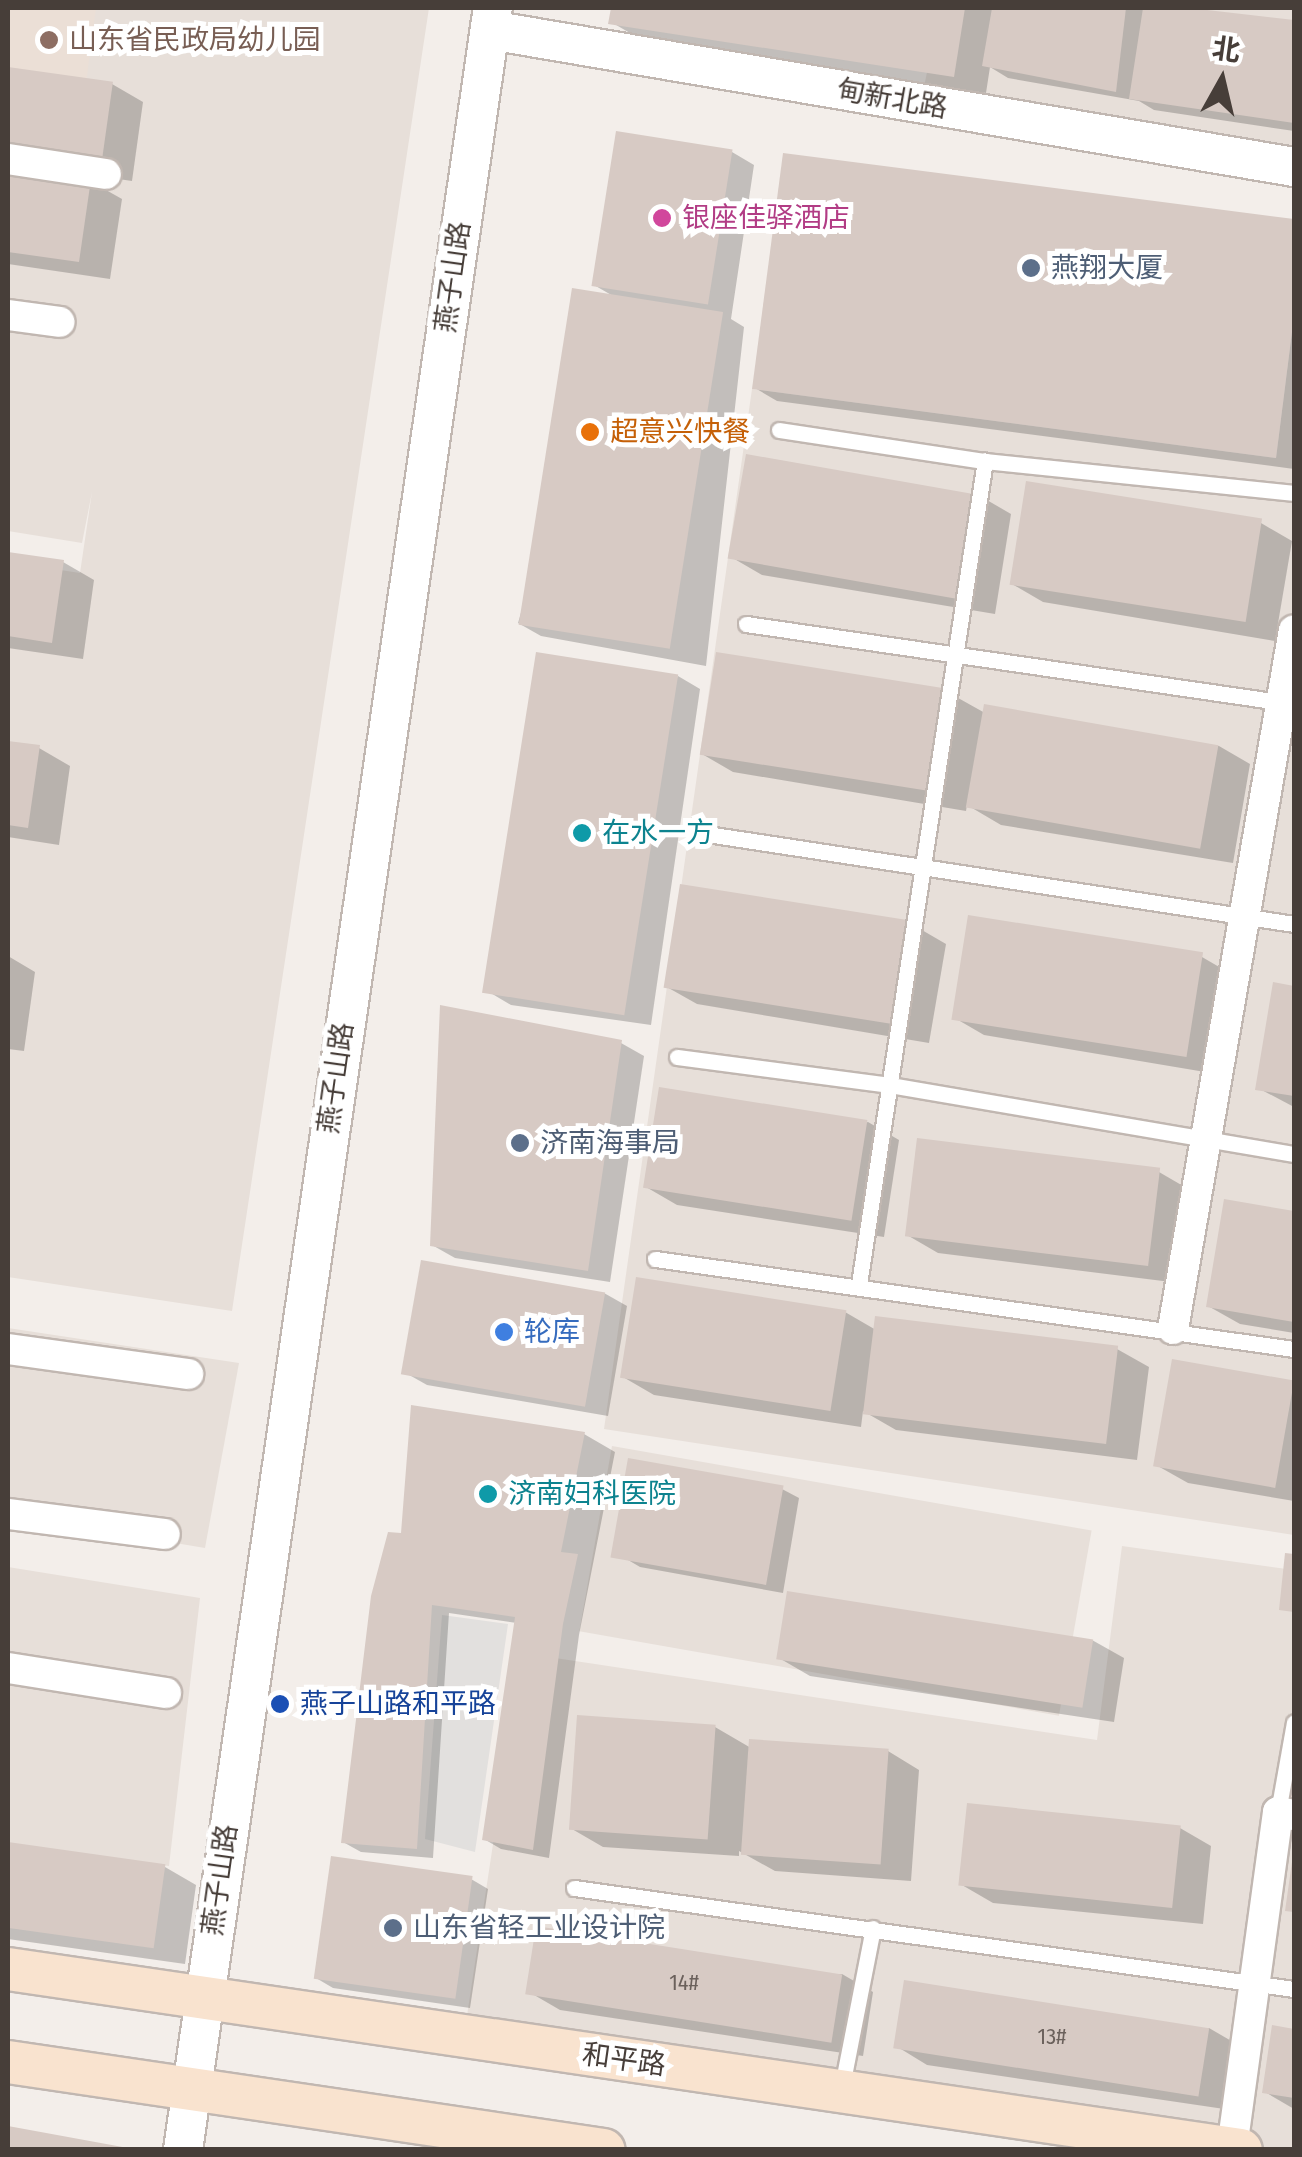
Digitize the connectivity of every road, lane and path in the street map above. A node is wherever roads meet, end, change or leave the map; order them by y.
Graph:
1 (499, 22) edge
2 (1294, 157) edge
3 (8, 159) edge
4 (1294, 167) edge
5 (106, 174) dead end
6 (8, 314) edge
7 (60, 322) dead end
8 (778, 430) dead end
9 (986, 461) junction
10 (1294, 493) edge
11 (746, 624) dead end
12 (1294, 630) edge
13 (956, 654) junction
14 (1288, 703) edge
15 (707, 834) dead end
16 (924, 866) junction
17 (1245, 917) junction
18 (1294, 924) edge
19 (677, 1056) dead end
20 (890, 1085) junction
21 (1207, 1140) junction
22 (1294, 1154) edge
23 (656, 1260) dead end
24 (859, 1284) junction
25 (1172, 1329) junction
26 (1294, 1348) edge
27 (8, 1349) edge
28 (188, 1374) dead end
29 (8, 1514) edge
30 (166, 1534) dead end
31 (8, 1668) edge
32 (166, 1693) dead end
33 (1294, 1722) edge
34 (1286, 1814) edge
35 (574, 1888) dead end
36 (873, 1928) junction
37 (8, 1969) edge
38 (1252, 1982) junction
39 (1294, 1988) edge
40 (211, 1998) junction
41 (8, 2062) edge
42 (205, 2091) junction
43 (840, 2092) junction
44 (1236, 2149) edge
45 (183, 2150) edge
46 (208, 2150) edge
47 (604, 2150) edge

1 - 2 street, 甸新北路
1 - 4 street, 甸新北路
1 - 40 street, 燕子山路
3 - 5 street
6 - 7 street
8 - 9 lane
9 - 10 lane
9 - 13 lane
11 - 13 lane
12 - 14 street
13 - 14 lane
13 - 16 lane
14 - 17 street
15 - 16 lane
16 - 17 lane
16 - 20 lane
17 - 18 lane
17 - 21 street
19 - 20 lane
20 - 21 lane
20 - 24 lane
21 - 22 lane
21 - 25 street
23 - 24 lane
24 - 25 lane
25 - 26 lane
27 - 28 street
29 - 30 street
31 - 32 street
33 - 34 lane
34 - 38 street
35 - 36 lane
36 - 38 lane
36 - 43 lane
37 - 40 main road, 和平路
38 - 39 lane
38 - 44 street
40 - 42 street, 燕子山路
40 - 43 main road, 和平路
41 - 42 main road
42 - 45 street, 燕子山路
42 - 46 street, 燕子山路
42 - 47 main road
43 - 44 main road, 和平路

